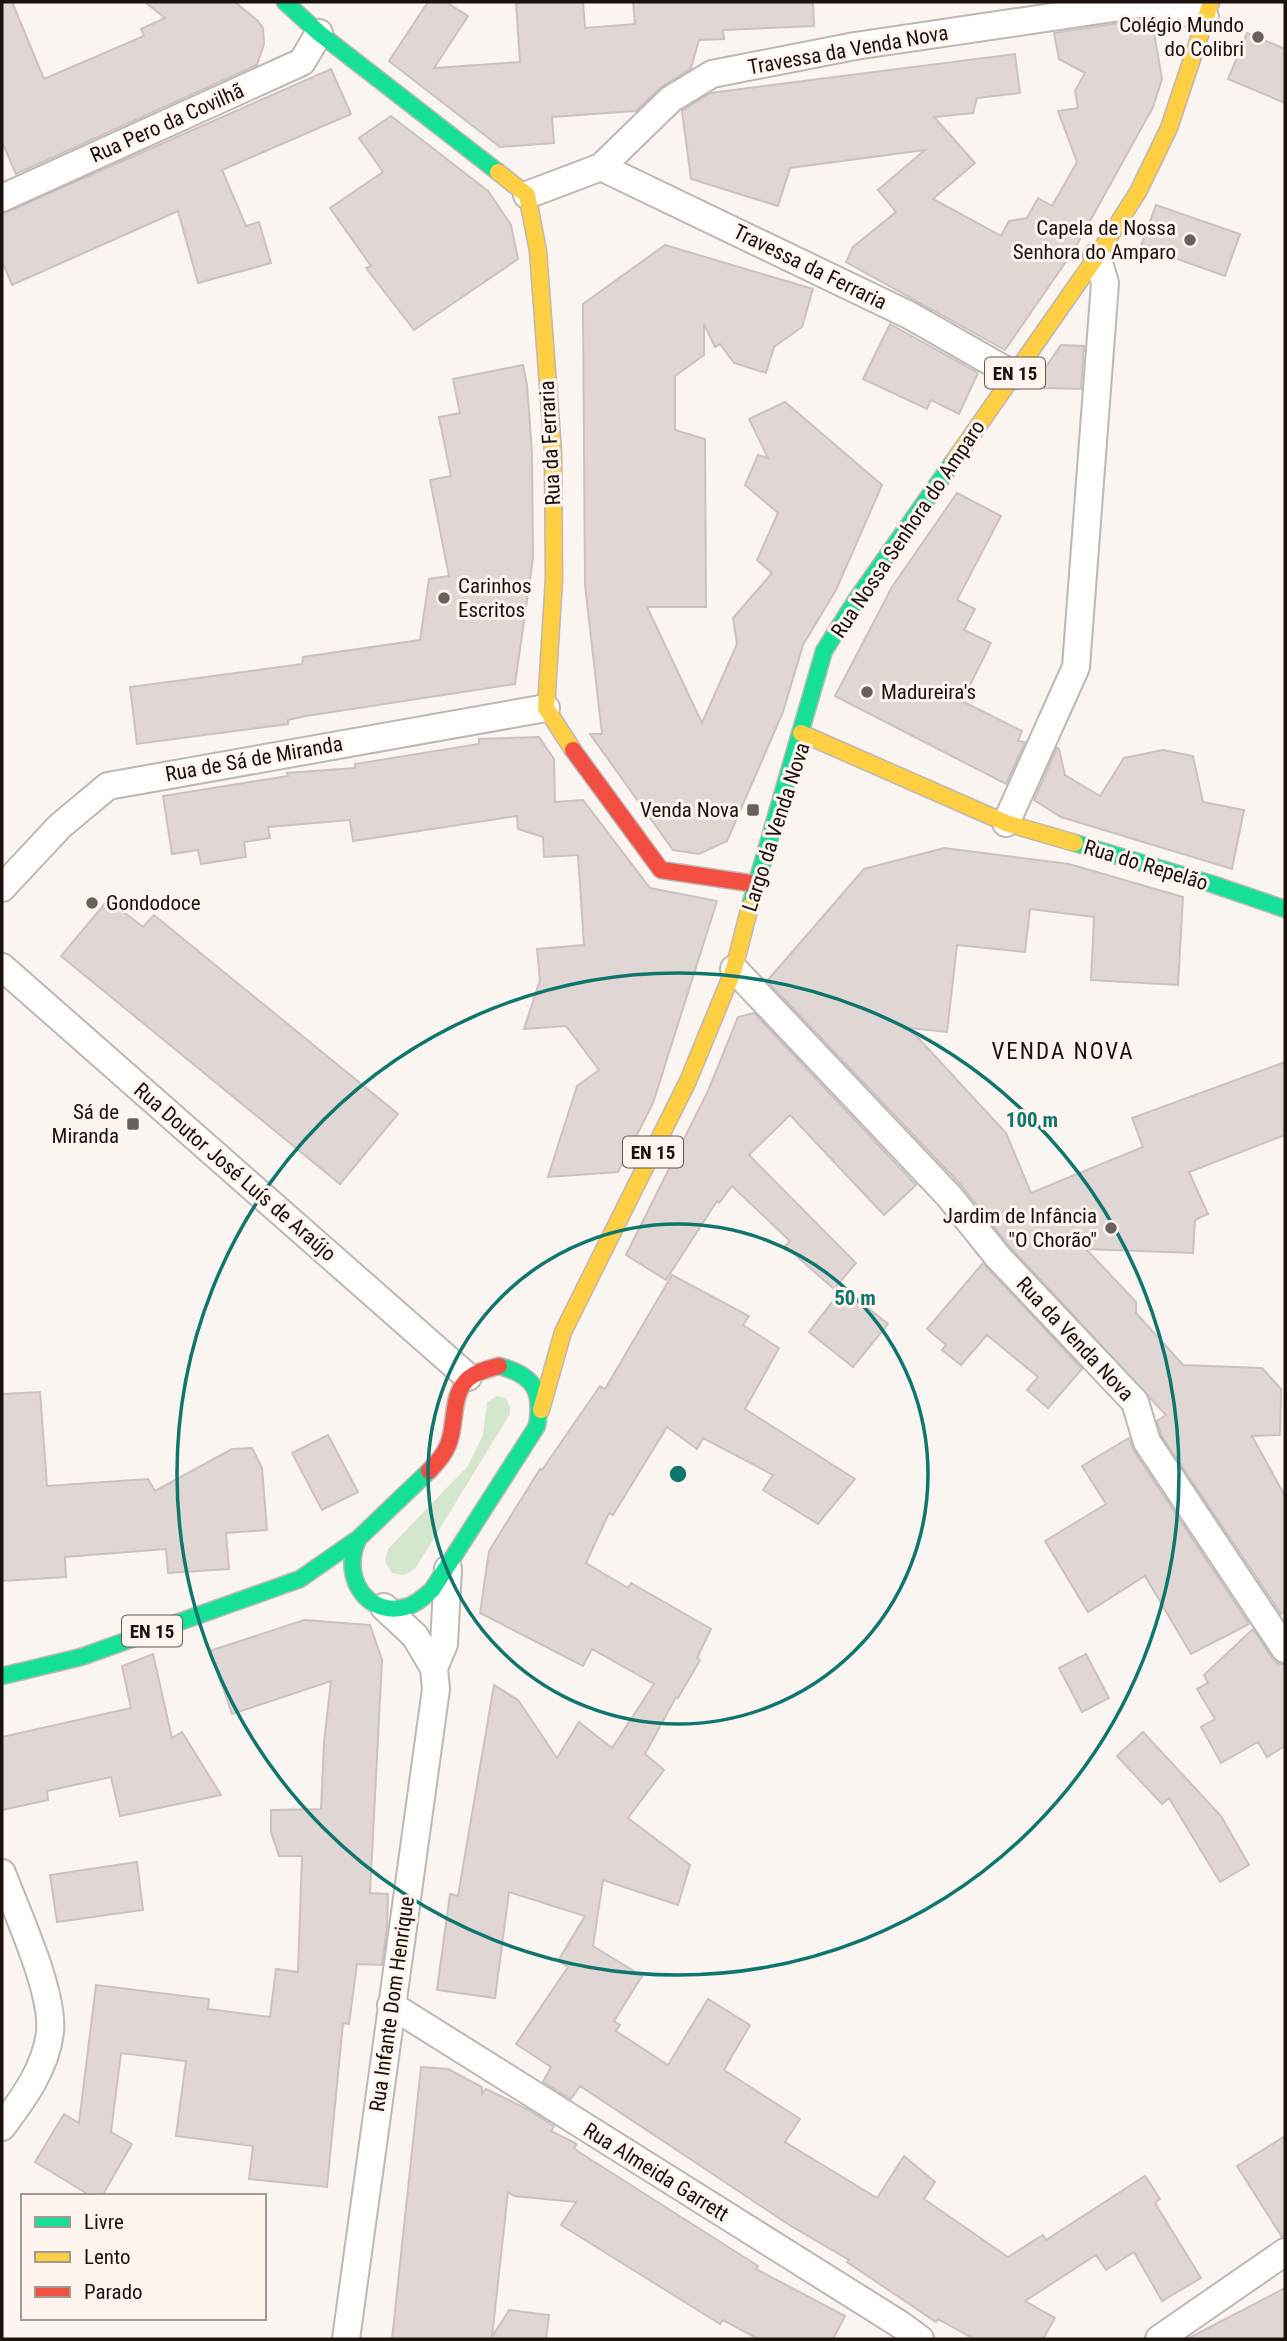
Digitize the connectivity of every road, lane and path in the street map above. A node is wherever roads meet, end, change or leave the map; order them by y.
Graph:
1 (285, 2) edge
2 (1208, 9) edge
3 (318, 33) junction
4 (601, 167) junction
5 (527, 195) junction
6 (2, 198) edge
7 (1097, 256) junction
8 (1014, 375) junction
9 (546, 708) junction
10 (801, 733) junction
11 (1006, 823) junction
12 (756, 884) junction
13 (2, 888) edge
14 (1285, 909) edge
15 (2, 967) edge
16 (734, 969) junction
17 (563, 1332) junction
18 (541, 1343) dead end
19 (520, 1355) dead end
20 (499, 1366) junction
21 (468, 1377) junction
22 (541, 1410) junction
23 (359, 1538) junction
24 (448, 1564) junction
25 (300, 1579) junction
26 (358, 1588) junction
27 (384, 1607) junction
28 (1285, 1649) edge
29 (435, 1668) junction
30 (2, 1676) edge
31 (2, 1873) edge
32 (391, 2005) junction
33 (2, 2127) edge
34 (1285, 2252) edge
35 (346, 2339) edge
36 (920, 2339) edge
37 (1159, 2339) edge

1 - 3 main road
2 - 4 street, Travessa da Venda Nova
2 - 7 main road, Rua Nossa Senhora do Amparo / EN 15
3 - 5 main road
3 - 6 street, Rua Pero da Covilhã
4 - 5 street, Travessa da Venda Nova
4 - 8 street, Travessa da Ferraria
5 - 9 main road, Rua da Ferraria
7 - 8 main road, Rua Nossa Senhora do Amparo / EN 15
7 - 11 street
8 - 10 main road, Rua Nossa Senhora do Amparo / EN 15
9 - 12 main road
9 - 13 street, Rua de Sá de Miranda
10 - 11 main road, Largo da Venda Nova
10 - 12 main road, Largo da Venda Nova / EN 15
11 - 14 main road, Rua do Repelão
12 - 16 main road, Largo da Venda Nova / EN 15
15 - 21 street, Rua Doutor José Luís de Araújo
16 - 17 main road, EN 15
16 - 28 street, Rua da Venda Nova
17 - 18 main road
17 - 22 main road
19 - 20 main road
20 - 21 main road
20 - 22 main road
21 - 23 main road
22 - 24 main road
23 - 25 main road
23 - 26 main road
24 - 27 main road
24 - 29 street, Rua Infante Dom Henrique
25 - 26 main road
25 - 30 main road, EN 15
26 - 27 main road
27 - 29 street
29 - 32 street, Rua Infante Dom Henrique
31 - 33 street
32 - 35 street, Rua Infante Dom Henrique
32 - 36 street, Rua Almeida Garrett
34 - 37 street

